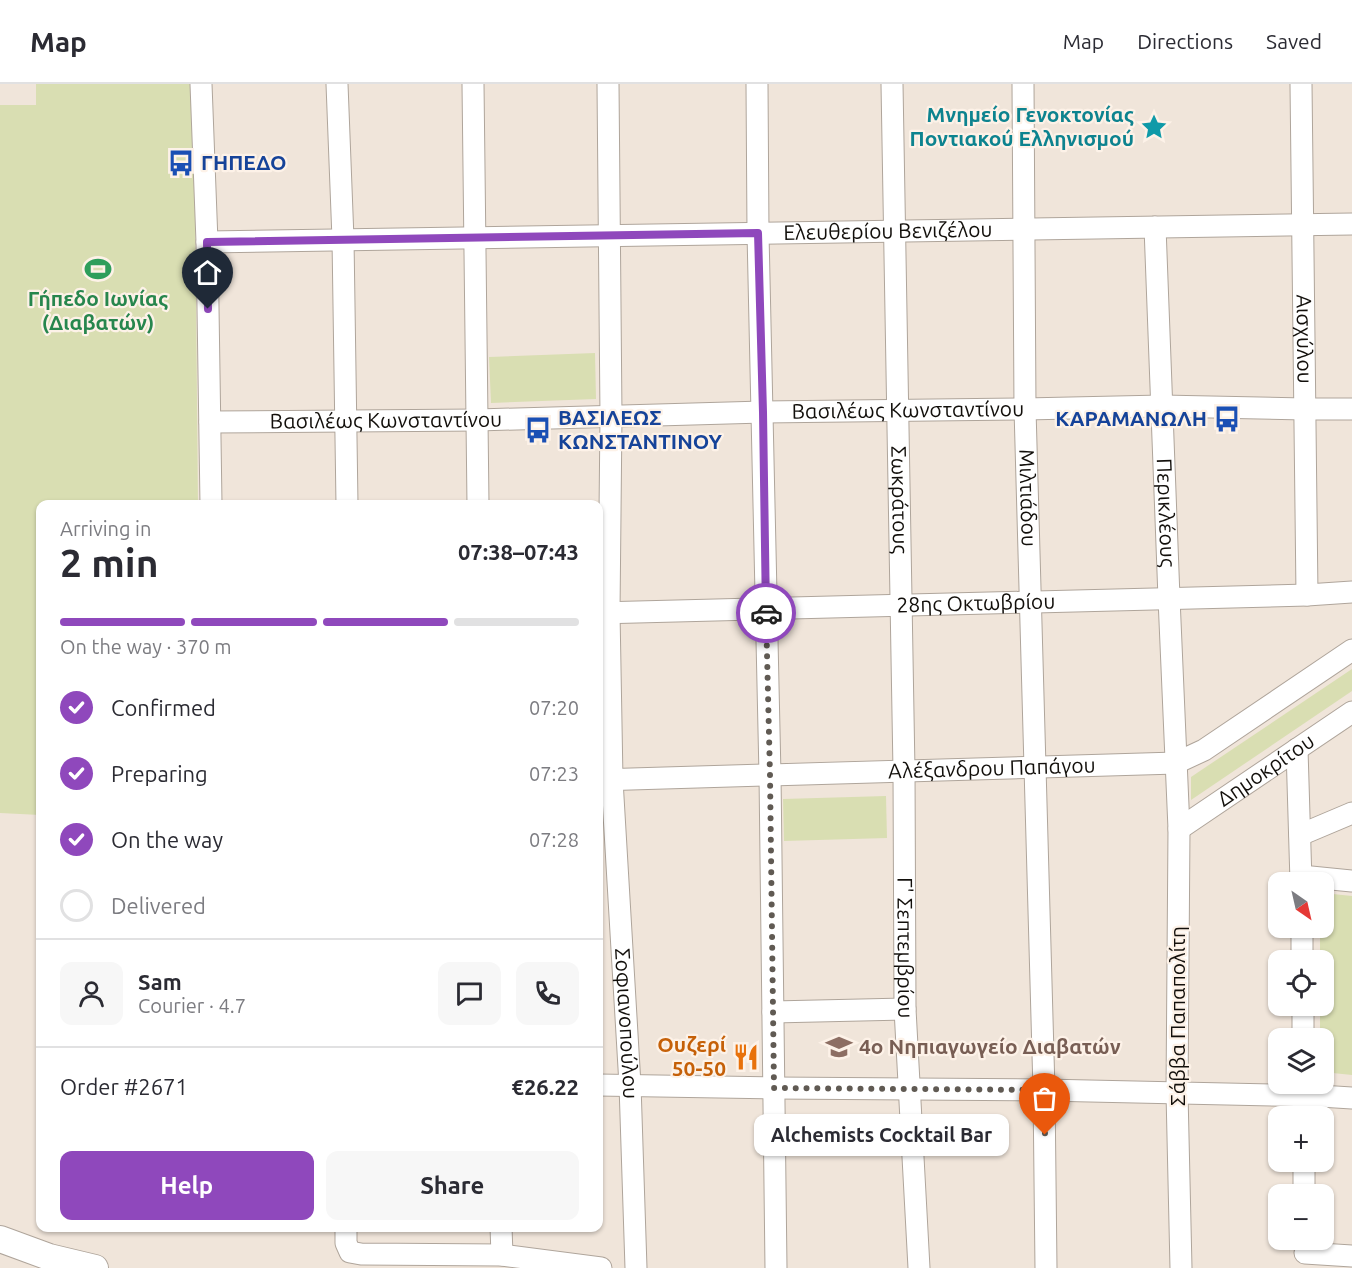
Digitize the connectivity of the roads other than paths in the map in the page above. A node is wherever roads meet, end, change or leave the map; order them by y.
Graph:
1 (201, 84) edge
2 (337, 84) edge
3 (473, 84) edge
4 (608, 84) edge
5 (757, 84) edge
6 (892, 84) edge
7 (1023, 84) edge
8 (1301, 84) edge
9 (1352, 224) edge
10 (1303, 225) junction
11 (1155, 227) junction
12 (1023, 229) junction
13 (894, 231) junction
14 (758, 233) junction
15 (609, 235) junction
16 (476, 237) junction
17 (343, 239) junction
18 (207, 242) junction
19 (1162, 406) junction
20 (1025, 409) junction
21 (1305, 409) junction
22 (1352, 409) edge
23 (897, 411) junction
24 (763, 412) junction
25 (611, 416) junction
26 (345, 420) junction
27 (478, 420) junction
28 (210, 422) junction
29 (211, 500) edge
30 (347, 500) edge
31 (478, 500) edge
32 (1352, 592) edge
33 (1307, 595) junction
34 (1169, 598) junction
35 (1031, 602) junction
36 (900, 605) junction
37 (766, 609) junction
38 (604, 613) edge
39 (1352, 651) edge
40 (1352, 712) edge
41 (1297, 749) junction
42 (1176, 763) junction
43 (1035, 767) junction
44 (904, 771) junction
45 (770, 775) junction
46 (605, 780) edge
47 (1352, 813) edge
48 (1179, 829) junction
49 (1300, 835) junction
50 (1301, 872) edge
51 (1334, 880) edge
52 (1352, 881) edge
53 (905, 1008) junction
54 (773, 1012) junction
55 (603, 1085) edge
56 (630, 1085) junction
57 (774, 1088) junction
58 (910, 1089) junction
59 (1044, 1090) junction
60 (1177, 1093) junction
61 (1304, 1098) edge
62 (1352, 1098) edge
63 (346, 1232) edge
64 (501, 1232) edge
65 (0, 1239) edge
66 (1305, 1253) edge
67 (502, 1255) junction
68 (1352, 1256) edge
69 (95, 1268) edge
70 (601, 1268) edge
71 (636, 1268) edge
72 (776, 1268) edge
73 (919, 1268) edge
74 (1046, 1268) edge
75 (1181, 1268) edge

1 - 18 street
2 - 17 street
3 - 16 street
4 - 15 street, Σοφιανοπούλου
5 - 14 street
6 - 13 street, Σωκράτους
7 - 12 street, Μιλτιάδου
8 - 10 street, Αισχύλου
9 - 10 street, Ελευθερίου Βενιζέλου
10 - 11 street, Ελευθερίου Βενιζέλου
10 - 21 street, Αισχύλου
11 - 12 street, Ελευθερίου Βενιζέλου
11 - 19 street, Περικλέους
12 - 13 street, Ελευθερίου Βενιζέλου
12 - 20 street, Μιλτιάδου
13 - 14 street, Ελευθερίου Βενιζέλου
13 - 23 street, Σωκράτους
14 - 15 street, Ελευθερίου Βενιζέλου
14 - 24 street
15 - 16 street, Ελευθερίου Βενιζέλου
15 - 25 street, Σοφιανοπούλου
16 - 17 street, Ελευθερίου Βενιζέλου
16 - 27 street
17 - 18 street, Ελευθερίου Βενιζέλου
17 - 26 street
18 - 28 street
19 - 20 street, Βασιλέως Κωνσταντίνου
19 - 21 street, Βασιλέως Κωνσταντίνου
19 - 34 street, Περικλέους
20 - 23 street, Βασιλέως Κωνσταντίνου
20 - 35 street, Μιλτιάδου
21 - 22 street, Βασιλέως Κωνσταντίνου
21 - 33 street, Αισχύλου
23 - 24 street, Βασιλέως Κωνσταντίνου
23 - 36 street, Σωκράτους
24 - 25 street, Βασιλέως Κωνσταντίνου
24 - 37 street
25 - 27 street, Βασιλέως Κωνσταντίνου
25 - 38 street, Σοφιανοπούλου
26 - 27 street, Βασιλέως Κωνσταντίνου
26 - 28 street, Βασιλέως Κωνσταντίνου
26 - 30 street
27 - 31 street
28 - 29 street
32 - 33 street, 28ης Οκτωβρίου
33 - 34 street, 28ης Οκτωβρίου
34 - 35 street, 28ης Οκτωβρίου
34 - 42 street, Περικλέους
35 - 36 street, 28ης Οκτωβρίου
35 - 43 street, Μιλτιάδου
36 - 37 street, 28ης Οκτωβρίου
36 - 44 street, Σωκράτους
37 - 38 street, 28ης Οκτωβρίου
37 - 45 street
38 - 46 street, Σοφιανοπούλου
39 - 42 street, Αλέξανδρου Παπάγου
40 - 41 street, Δημοκρίτου
41 - 48 street, Δημοκρίτου
41 - 49 street
42 - 43 street, Αλέξανδρου Παπάγου
42 - 48 street, Σάββα Παπαπολίτη
43 - 44 street, Αλέξανδρου Παπάγου
43 - 59 street, Μιλτιάδου
44 - 45 street, Αλέξανδρου Παπάγου
44 - 53 street, Γ' Σεπτεμβρίου
45 - 46 street, Αλέξανδρου Παπάγου
45 - 54 street
46 - 56 street, Σοφιανοπούλου
47 - 49 street
48 - 60 street, Σάββα Παπαπολίτη
49 - 50 street
51 - 52 street
53 - 54 street
53 - 58 street, Γ' Σεπτεμβρίου
54 - 57 street
55 - 56 street
56 - 57 street
56 - 71 street, Σοφιανοπούλου
57 - 58 street
57 - 72 street
58 - 59 street
58 - 73 street, Γ' Σεπτεμβρίου
59 - 60 street
59 - 74 street, Μιλτιάδου
60 - 61 street
60 - 75 street, Σάββα Παπαπολίτη
61 - 62 street
63 - 67 street
64 - 67 street
65 - 69 main road
66 - 68 street
67 - 70 street

